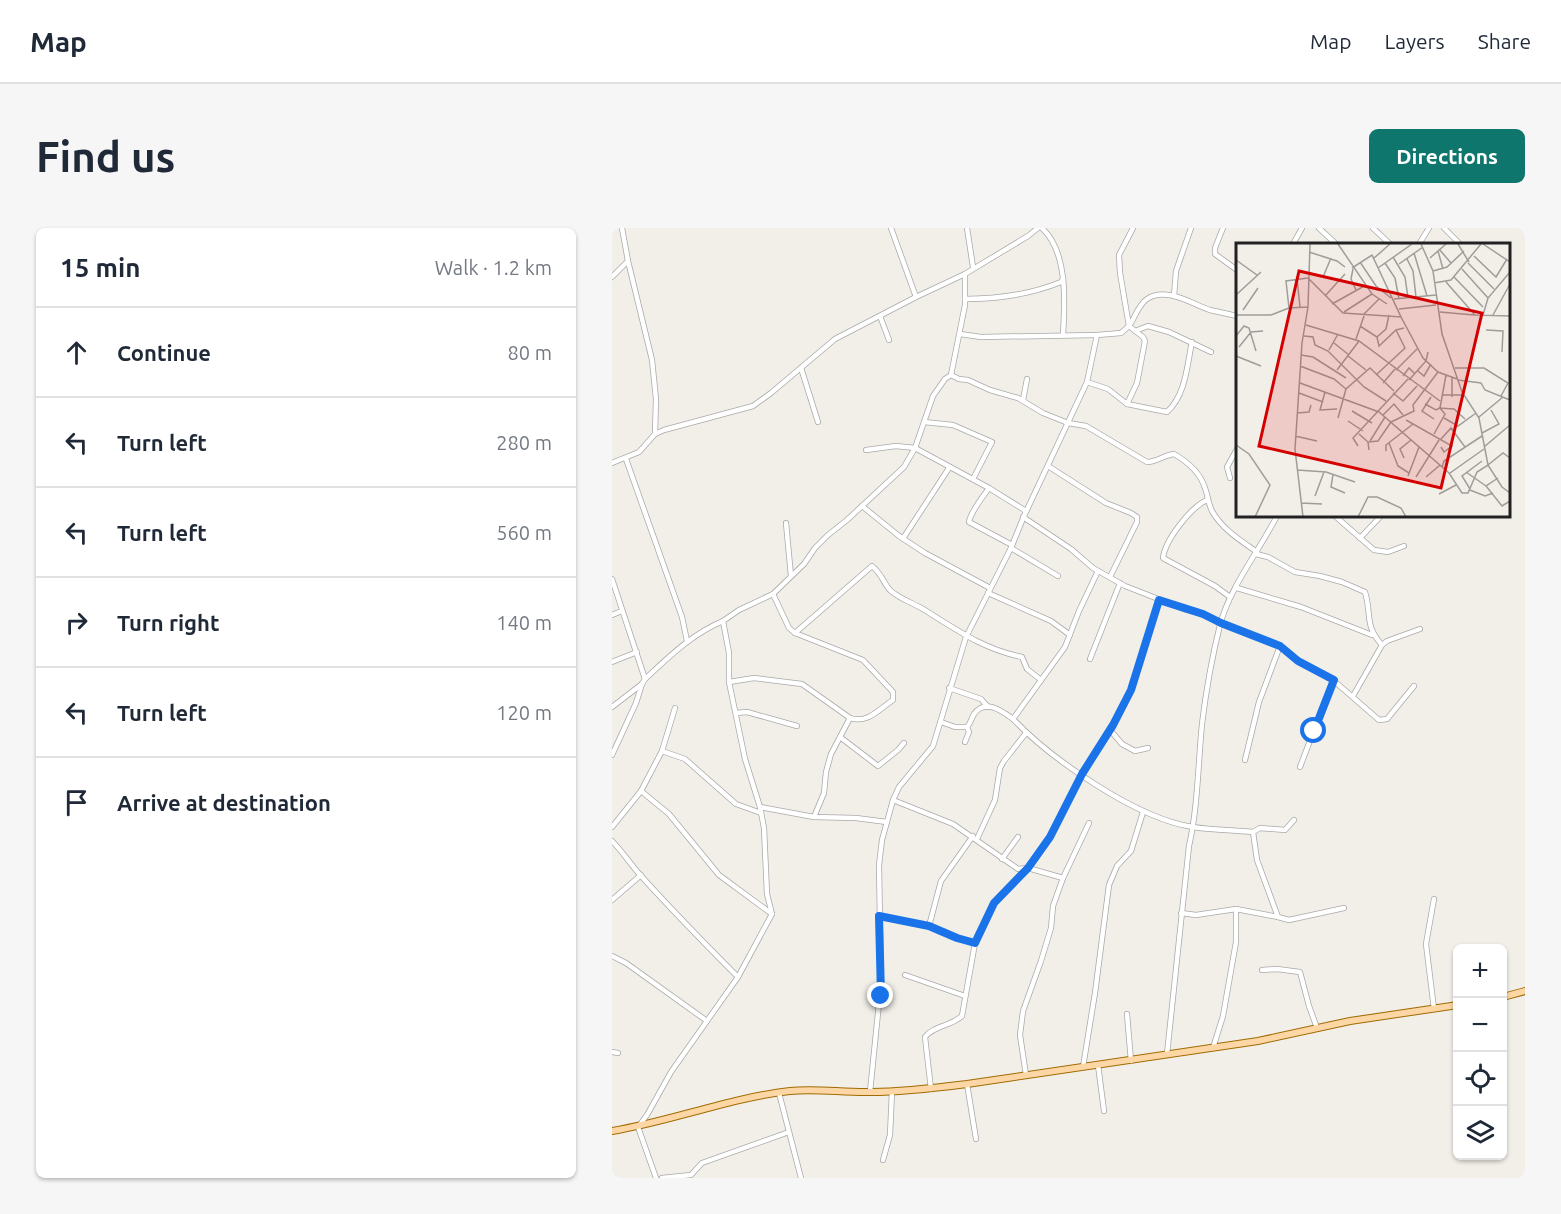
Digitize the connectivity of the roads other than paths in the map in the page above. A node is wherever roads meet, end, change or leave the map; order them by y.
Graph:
1 (622, 228) edge
2 (891, 228) edge
3 (967, 228) edge
4 (1040, 228) edge
5 (1133, 228) edge
6 (1191, 228) edge
7 (1223, 228) edge
8 (1302, 228) edge
9 (1319, 228) edge
10 (1373, 228) edge
11 (1429, 228) edge
12 (1444, 228) edge
13 (1294, 243) edge
14 (1335, 243) edge
15 (1389, 243) edge
16 (1420, 243) edge
17 (1459, 243) edge
18 (628, 261) junction
19 (973, 267) junction
20 (1236, 269) edge
21 (965, 274) junction
22 (612, 277) edge
23 (1063, 279) junction
24 (1174, 296) junction
25 (916, 297) junction
26 (965, 299) junction
27 (880, 316) junction
28 (1236, 316) edge
29 (1129, 326) junction
30 (1135, 331) junction
31 (960, 334) junction
32 (1063, 335) junction
33 (1097, 335) junction
34 (889, 340) dead end
35 (1191, 342) junction
36 (1211, 352) dead end
37 (801, 368) junction
38 (951, 375) junction
39 (1027, 379) dead end
40 (1088, 382) junction
41 (1023, 400) junction
42 (1127, 404) junction
43 (818, 422) dead end
44 (924, 422) junction
45 (1068, 423) junction
46 (655, 434) junction
47 (915, 448) junction
48 (866, 450) dead end
49 (1236, 451) edge
50 (626, 459) junction
51 (612, 462) edge
52 (1048, 466) junction
53 (949, 468) junction
54 (1230, 478) dead end
55 (973, 479) junction
56 (989, 488) junction
57 (1207, 500) junction
58 (862, 506) junction
59 (1025, 514) junction
60 (1276, 518) edge
61 (1337, 518) edge
62 (1379, 518) edge
63 (786, 524) dead end
64 (904, 537) junction
65 (1360, 538) junction
66 (1404, 546) dead end
67 (1012, 547) junction
68 (1256, 553) junction
69 (1098, 571) junction
70 (791, 576) junction
71 (1058, 576) dead end
72 (1110, 577) junction
73 (612, 579) edge
74 (1120, 583) junction
75 (1237, 588) junction
76 (989, 591) junction
77 (773, 594) junction
78 (1230, 597) junction
79 (1159, 600) junction
80 (622, 611) junction
81 (612, 615) edge
82 (723, 621) junction
83 (1221, 623) junction
84 (1420, 629) dead end
85 (795, 633) junction
86 (1070, 635) junction
87 (1372, 635) junction
88 (966, 637) junction
89 (687, 641) junction
90 (1382, 645) junction
91 (1280, 646) junction
92 (637, 652) junction
93 (1090, 659) dead end
94 (612, 662) edge
95 (645, 679) junction
96 (1041, 680) junction
97 (1334, 680) junction
98 (729, 682) junction
99 (642, 684) junction
100 (1414, 687) dead end
101 (949, 688) junction
102 (1353, 696) junction
103 (981, 699) junction
104 (612, 707) edge
105 (988, 707) junction
106 (675, 708) dead end
107 (979, 709) junction
108 (736, 713) junction
109 (850, 718) junction
110 (1013, 718) junction
111 (941, 722) junction
112 (796, 726) dead end
113 (967, 727) junction
114 (1110, 730) junction
115 (1026, 733) junction
116 (840, 737) junction
117 (904, 742) dead end
118 (965, 742) dead end
119 (1148, 748) dead end
120 (662, 751) junction
121 (612, 755) edge
122 (1245, 760) dead end
123 (1300, 767) dead end
124 (1082, 774) junction
125 (641, 791) junction
126 (893, 800) junction
127 (760, 810) junction
128 (1143, 812) junction
129 (814, 817) junction
130 (1294, 820) dead end
131 (887, 822) junction
132 (1089, 823) dead end
133 (612, 827) edge
134 (1193, 827) junction
135 (1253, 832) junction
136 (975, 837) junction
137 (1018, 837) dead end
138 (612, 841) edge
139 (1002, 859) junction
140 (1028, 868) junction
141 (641, 876) junction
142 (1063, 878) junction
143 (1434, 899) dead end
144 (612, 900) edge
145 (1344, 908) dead end
146 (1236, 909) junction
147 (1181, 913) junction
148 (772, 914) junction
149 (879, 916) junction
150 (1278, 918) junction
151 (929, 926) junction
152 (975, 943) junction
153 (612, 956) edge
154 (1262, 970) dead end
155 (904, 975) dead end
156 (738, 977) junction
157 (1525, 991) edge
158 (965, 996) junction
159 (1507, 996) edge
160 (1453, 1006) edge
161 (1434, 1009) junction
162 (1127, 1014) dead end
163 (707, 1021) junction
164 (1317, 1028) junction
165 (1213, 1048) junction
166 (1167, 1054) junction
167 (1131, 1061) junction
168 (1098, 1065) junction
169 (1083, 1067) junction
170 (1026, 1075) junction
171 (967, 1084) junction
172 (931, 1089) junction
173 (892, 1091) junction
174 (870, 1092) junction
175 (779, 1093) junction
176 (1104, 1111) dead end
177 (638, 1126) junction
178 (612, 1131) edge
179 (789, 1132) junction
180 (976, 1139) dead end
181 (883, 1160) dead end
182 (656, 1178) edge
183 (662, 1178) edge
184 (801, 1178) edge

1 - 18 street
2 - 25 street
3 - 19 street
4 - 19 street
4 - 23 street
5 - 29 street
6 - 24 street
7 - 20 street
8 - 13 street
9 - 14 street
10 - 15 street
11 - 16 street
12 - 17 street
18 - 22 street
18 - 46 street
19 - 21 street
21 - 25 street
21 - 26 street
23 - 26 street
23 - 32 street
24 - 28 street
24 - 29 street
25 - 27 street
26 - 31 street
27 - 34 street
27 - 37 street
29 - 30 street
29 - 33 street
30 - 35 street
30 - 42 street
31 - 32 street
31 - 38 street
32 - 33 street
33 - 40 street
35 - 36 street
35 - 42 street
37 - 43 street
37 - 46 street
38 - 41 street
38 - 44 street
39 - 41 street
40 - 42 street
40 - 45 street
41 - 45 street
44 - 47 street
44 - 55 street
45 - 52 street
45 - 57 street
46 - 50 street
47 - 48 street
47 - 53 street
47 - 58 street
49 - 54 street
50 - 51 street
50 - 89 street
52 - 59 street
52 - 72 street
53 - 55 street
53 - 64 street
55 - 56 street
56 - 59 street
56 - 67 street
57 - 68 street
57 - 78 street
58 - 64 street
58 - 70 street
59 - 67 street
59 - 69 street
60 - 68 street
61 - 65 street
62 - 65 street
63 - 70 street
64 - 76 street
65 - 66 street
67 - 71 street
67 - 76 street
68 - 75 street
68 - 87 street
69 - 72 street
69 - 86 street
70 - 77 street
72 - 74 street
73 - 80 street
74 - 79 street
74 - 93 street
75 - 78 street
75 - 87 street
76 - 86 street
76 - 88 street
77 - 82 street
77 - 85 street
78 - 83 street
79 - 83 street
79 - 114 street
80 - 81 street
80 - 92 street
82 - 89 street
82 - 98 street
83 - 91 street
83 - 134 street
84 - 90 street
85 - 88 street
85 - 109 street
86 - 96 street
87 - 90 street
88 - 96 street
88 - 101 street
89 - 95 street
90 - 102 street
91 - 97 street
91 - 122 street
92 - 94 street
92 - 95 street
95 - 99 street
96 - 110 street
97 - 102 street
97 - 123 street
98 - 108 street
98 - 109 street
99 - 104 street
99 - 121 street
100 - 102 street
101 - 103 street
101 - 111 street
103 - 105 street
103 - 107 street
105 - 107 street
105 - 110 street
106 - 120 street
107 - 113 street
108 - 112 street
108 - 127 street
109 - 116 street
110 - 115 street
111 - 113 street
111 - 126 street
113 - 118 street
114 - 119 street
114 - 124 street
115 - 124 street
115 - 136 street
116 - 117 street
116 - 129 street
120 - 125 street
120 - 127 street
124 - 128 street
124 - 140 street
125 - 133 street
125 - 148 street
126 - 131 street
126 - 136 street
127 - 129 street
127 - 148 street
128 - 134 street
128 - 169 street
129 - 131 street
130 - 135 street
131 - 149 street
132 - 142 street
134 - 135 street
134 - 147 street
135 - 150 street
136 - 139 street
136 - 151 street
137 - 139 street
138 - 141 street
139 - 140 street
140 - 142 street
140 - 152 street
141 - 144 street
141 - 156 street
142 - 170 street
143 - 161 street
145 - 150 street
146 - 147 street
146 - 150 street
146 - 165 street
147 - 166 street
148 - 156 street
149 - 151 street
149 - 174 street
151 - 152 street
152 - 158 street
153 - 163 street
154 - 164 street
155 - 158 street
156 - 163 street
157 - 159 main road
158 - 172 street
160 - 161 main road
161 - 164 main road
162 - 167 street
163 - 177 street
164 - 165 main road
165 - 166 main road
166 - 167 main road
167 - 168 main road
168 - 169 main road
168 - 176 street
169 - 170 main road
170 - 171 main road
171 - 172 main road
171 - 180 street
172 - 173 main road
173 - 174 main road
173 - 181 street
174 - 175 main road
175 - 177 main road
175 - 179 street
177 - 178 main road
177 - 182 street
179 - 183 street
179 - 184 street

